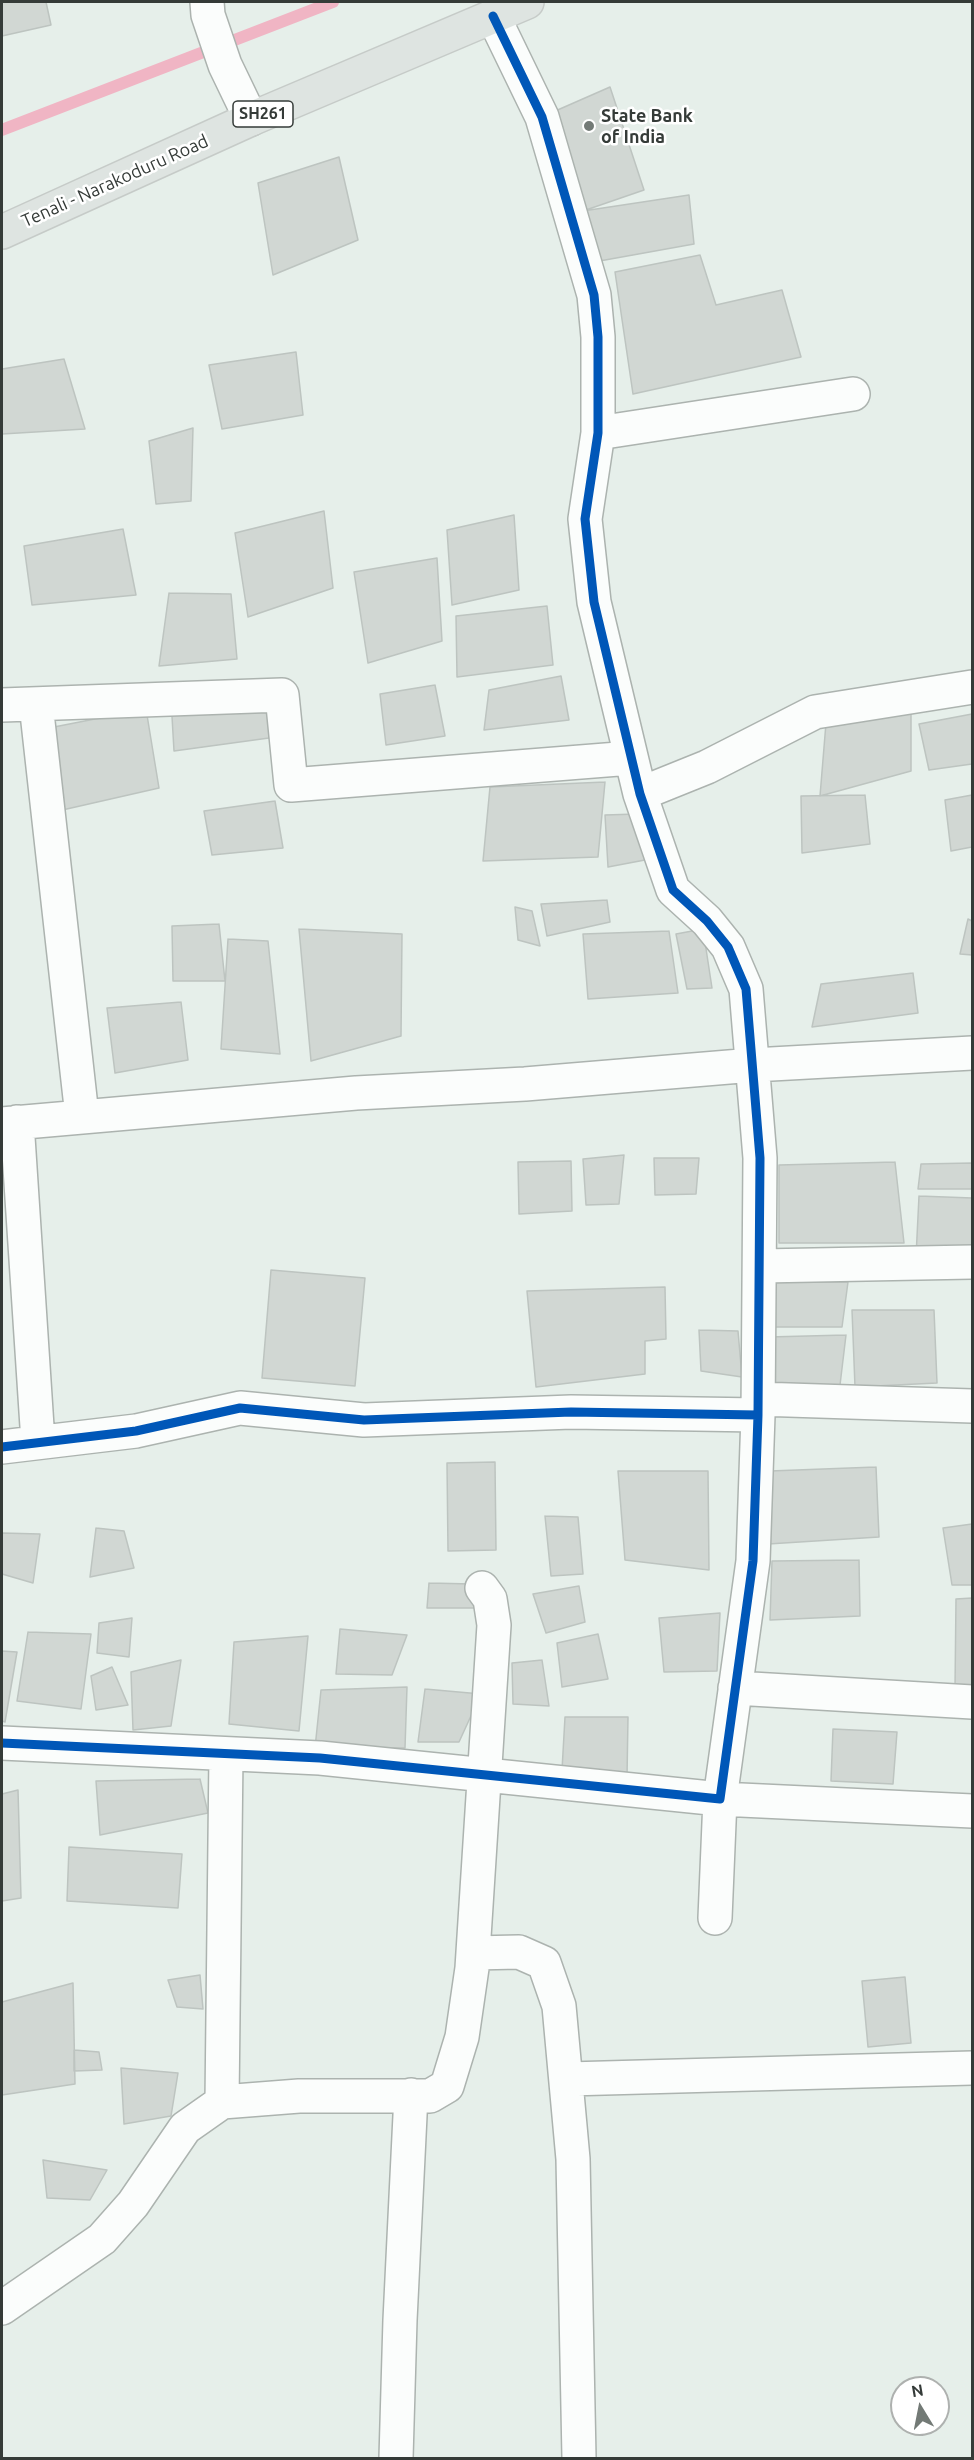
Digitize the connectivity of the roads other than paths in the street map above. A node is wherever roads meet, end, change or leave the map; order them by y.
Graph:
1 (527, 2) edge
2 (207, 8) edge
3 (493, 16) junction
4 (251, 119) junction
5 (2, 232) edge
6 (853, 394) dead end
7 (598, 433) junction
8 (972, 687) edge
9 (36, 704) junction
10 (2, 705) edge
11 (631, 758) junction
12 (640, 794) junction
13 (972, 1053) edge
14 (753, 1065) junction
15 (82, 1116) junction
16 (10, 1123) edge
17 (972, 1262) edge
18 (761, 1266) junction
19 (972, 1406) edge
20 (758, 1407) junction
21 (38, 1442) junction
22 (2, 1447) edge
23 (482, 1588) dead end
24 (735, 1688) junction
25 (972, 1702) edge
26 (2, 1743) edge
27 (226, 1754) junction
28 (484, 1775) junction
29 (720, 1798) junction
30 (972, 1811) edge
31 (715, 1918) dead end
32 (473, 1953) junction
33 (972, 2068) edge
34 (568, 2079) junction
35 (411, 2095) junction
36 (222, 2102) junction
37 (2, 2308) edge
38 (396, 2458) edge
39 (579, 2458) edge

1 - 3 main road, Tenali - Narakoduru Road / SH261
2 - 4 street
3 - 4 main road, Tenali - Narakoduru Road / SH261
3 - 7 street
4 - 5 main road, Tenali - Narakoduru Road / SH261
6 - 7 street
7 - 11 street
8 - 12 street
9 - 10 street
9 - 11 street
9 - 15 street
11 - 12 street
12 - 14 street
13 - 14 street
14 - 15 street
14 - 18 street
15 - 16 street
16 - 21 street
17 - 18 street
18 - 20 street
19 - 20 street
20 - 21 street
20 - 24 street
21 - 22 street
23 - 28 street
24 - 25 street
24 - 29 street
26 - 27 street
27 - 28 street
27 - 36 street
28 - 29 street
28 - 32 street
29 - 30 street
29 - 31 street
32 - 34 street
32 - 35 street
33 - 34 street
34 - 39 street
35 - 36 street
35 - 38 street
36 - 37 street

